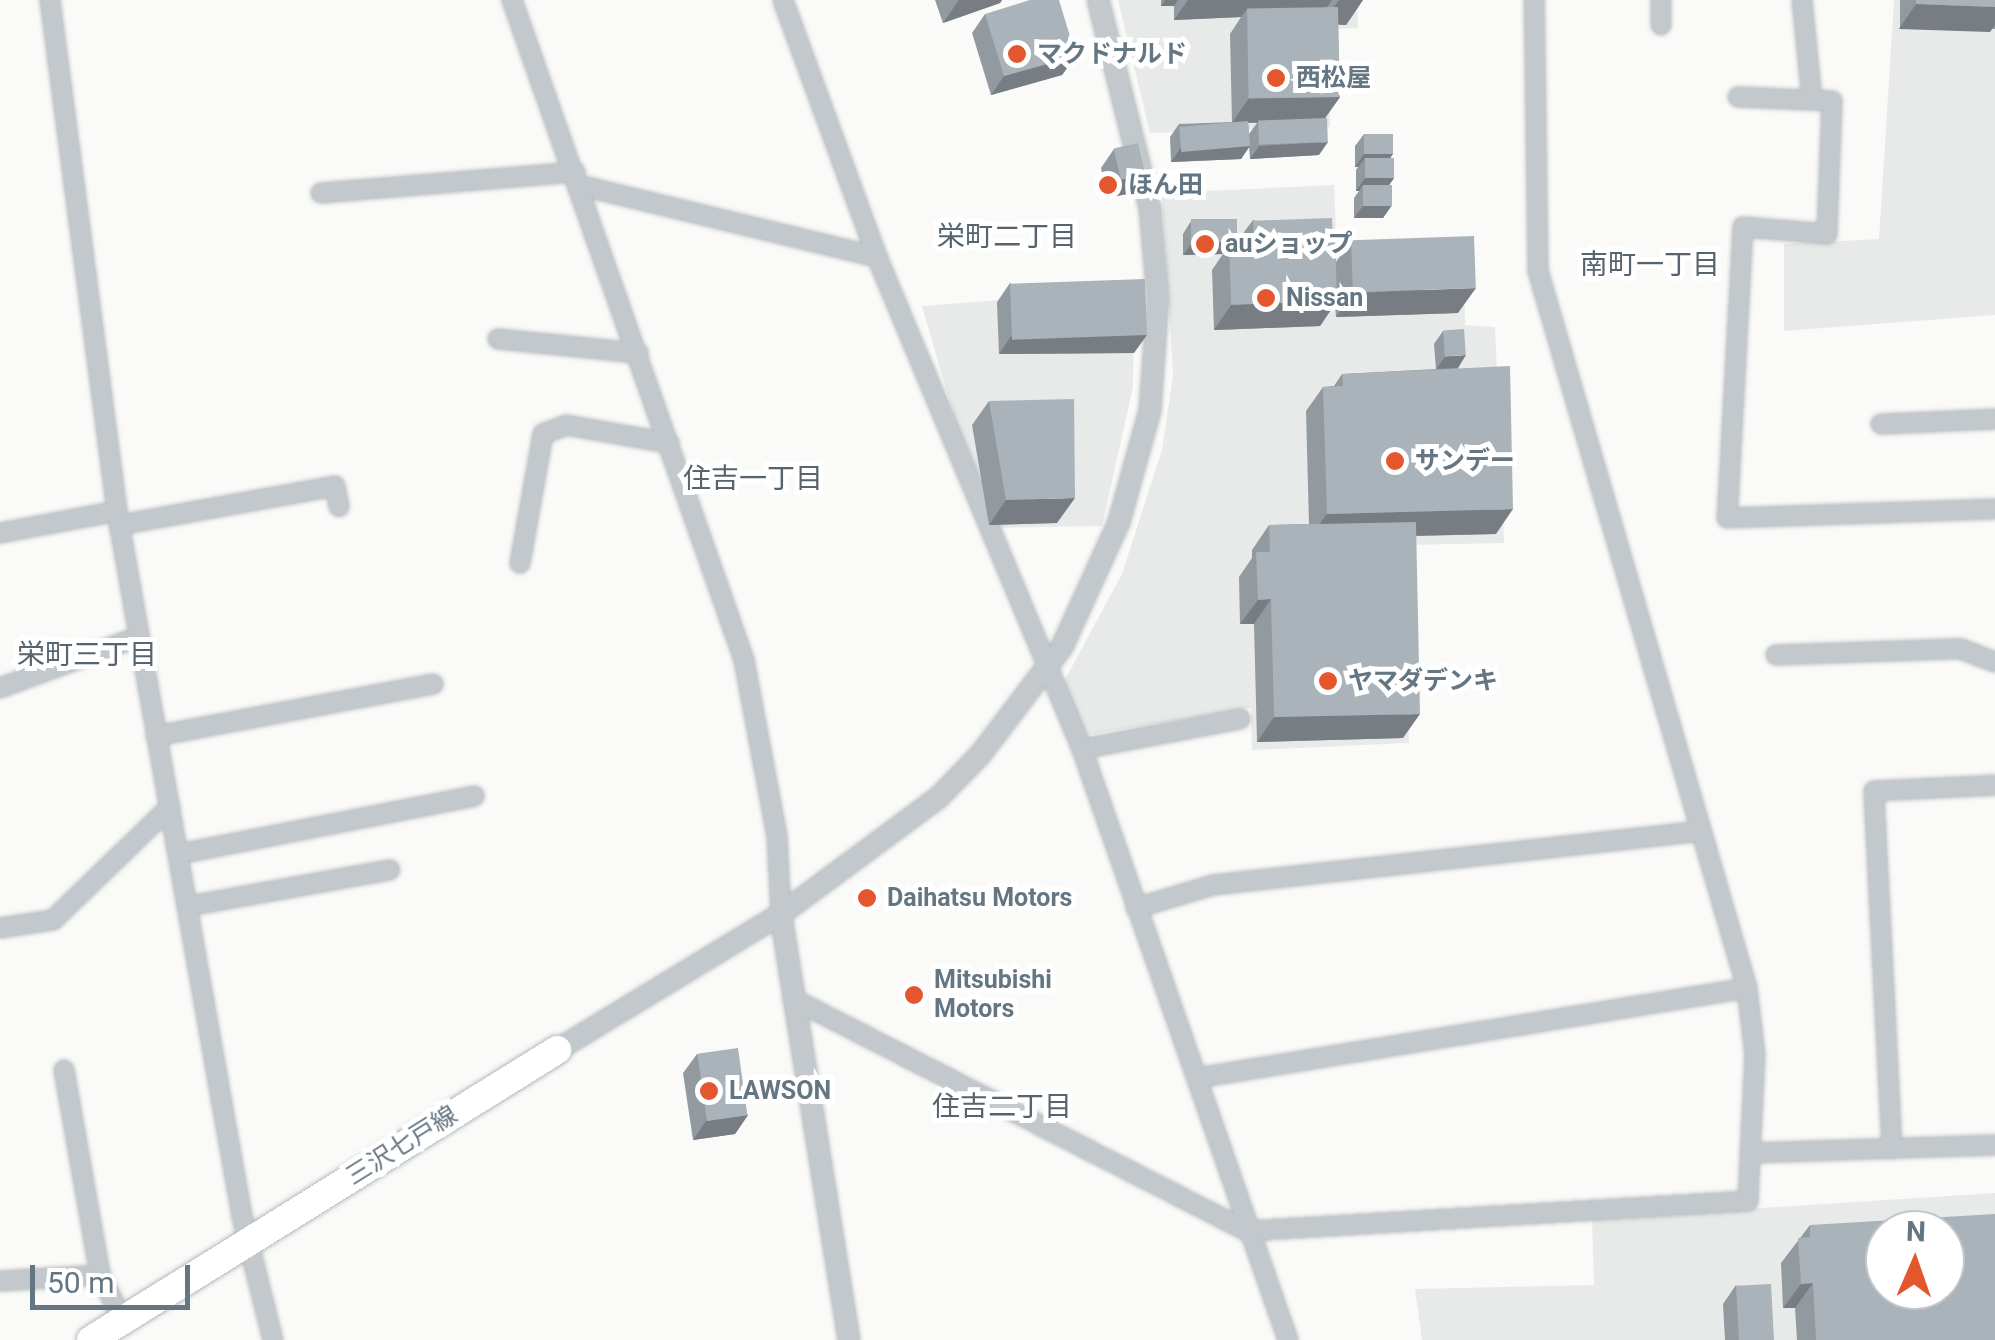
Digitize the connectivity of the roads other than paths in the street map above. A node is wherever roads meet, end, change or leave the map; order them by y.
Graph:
1 (50, 0) edge
2 (512, 0) edge
3 (783, 0) edge
4 (1098, 0) edge
5 (1534, 0) edge
6 (1660, 0) edge
7 (1802, 0) edge
8 (1661, 24) dead end
9 (1738, 97) dead end
10 (1812, 100) junction
11 (577, 179) junction
12 (321, 193) dead end
13 (877, 257) junction
14 (498, 339) dead end
15 (638, 353) junction
16 (1995, 419) edge
17 (1881, 424) dead end
18 (669, 443) junction
19 (340, 507) dead end
20 (1995, 509) edge
21 (118, 518) junction
22 (0, 533) edge
23 (520, 563) dead end
24 (138, 637) junction
25 (1776, 655) dead end
26 (1995, 662) edge
27 (1048, 666) junction
28 (433, 684) dead end
29 (0, 688) edge
30 (1240, 719) dead end
31 (156, 736) junction
32 (1082, 749) junction
33 (1995, 785) edge
34 (474, 796) dead end
35 (170, 807) junction
36 (1700, 831) junction
37 (179, 854) junction
38 (390, 870) dead end
39 (188, 906) junction
40 (1136, 908) junction
41 (781, 914) junction
42 (0, 928) edge
43 (1748, 988) junction
44 (793, 1000) junction
45 (558, 1050) joint
46 (64, 1070) dead end
47 (1197, 1078) junction
48 (1995, 1145) edge
49 (1892, 1148) junction
50 (1753, 1153) junction
51 (1247, 1231) junction
52 (249, 1244) junction
53 (100, 1275) junction
54 (0, 1282) edge
55 (123, 1321) junction
56 (854, 1337) edge
57 (92, 1340) edge
58 (273, 1340) edge
59 (1288, 1340) edge

1 - 21 street
2 - 11 street
3 - 13 street
4 - 27 street
5 - 36 street
6 - 8 street
7 - 10 street
9 - 10 street
10 - 20 street
11 - 12 street
11 - 13 street
11 - 15 street
13 - 27 street
14 - 15 street
15 - 18 street
16 - 17 street
18 - 23 street
18 - 41 street
19 - 21 street
21 - 22 street
21 - 24 street
24 - 29 street
24 - 31 street
25 - 26 street
27 - 32 street
27 - 41 street
28 - 31 street
30 - 32 street
31 - 35 street
32 - 40 street
33 - 49 street
34 - 37 street
35 - 37 street
35 - 42 street
36 - 40 street
36 - 43 street
37 - 39 street
38 - 39 street
39 - 52 street
40 - 47 street
41 - 44 street
41 - 45 street
43 - 47 street
43 - 50 street
44 - 51 street
44 - 56 street
45 - 52 main road, 三沢七戸線
46 - 53 street
47 - 51 street
48 - 49 street
49 - 50 street
50 - 51 street
51 - 59 street
52 - 55 main road, 三沢七戸線
52 - 58 street
53 - 54 street
53 - 55 street
55 - 57 main road, 三沢七戸線

